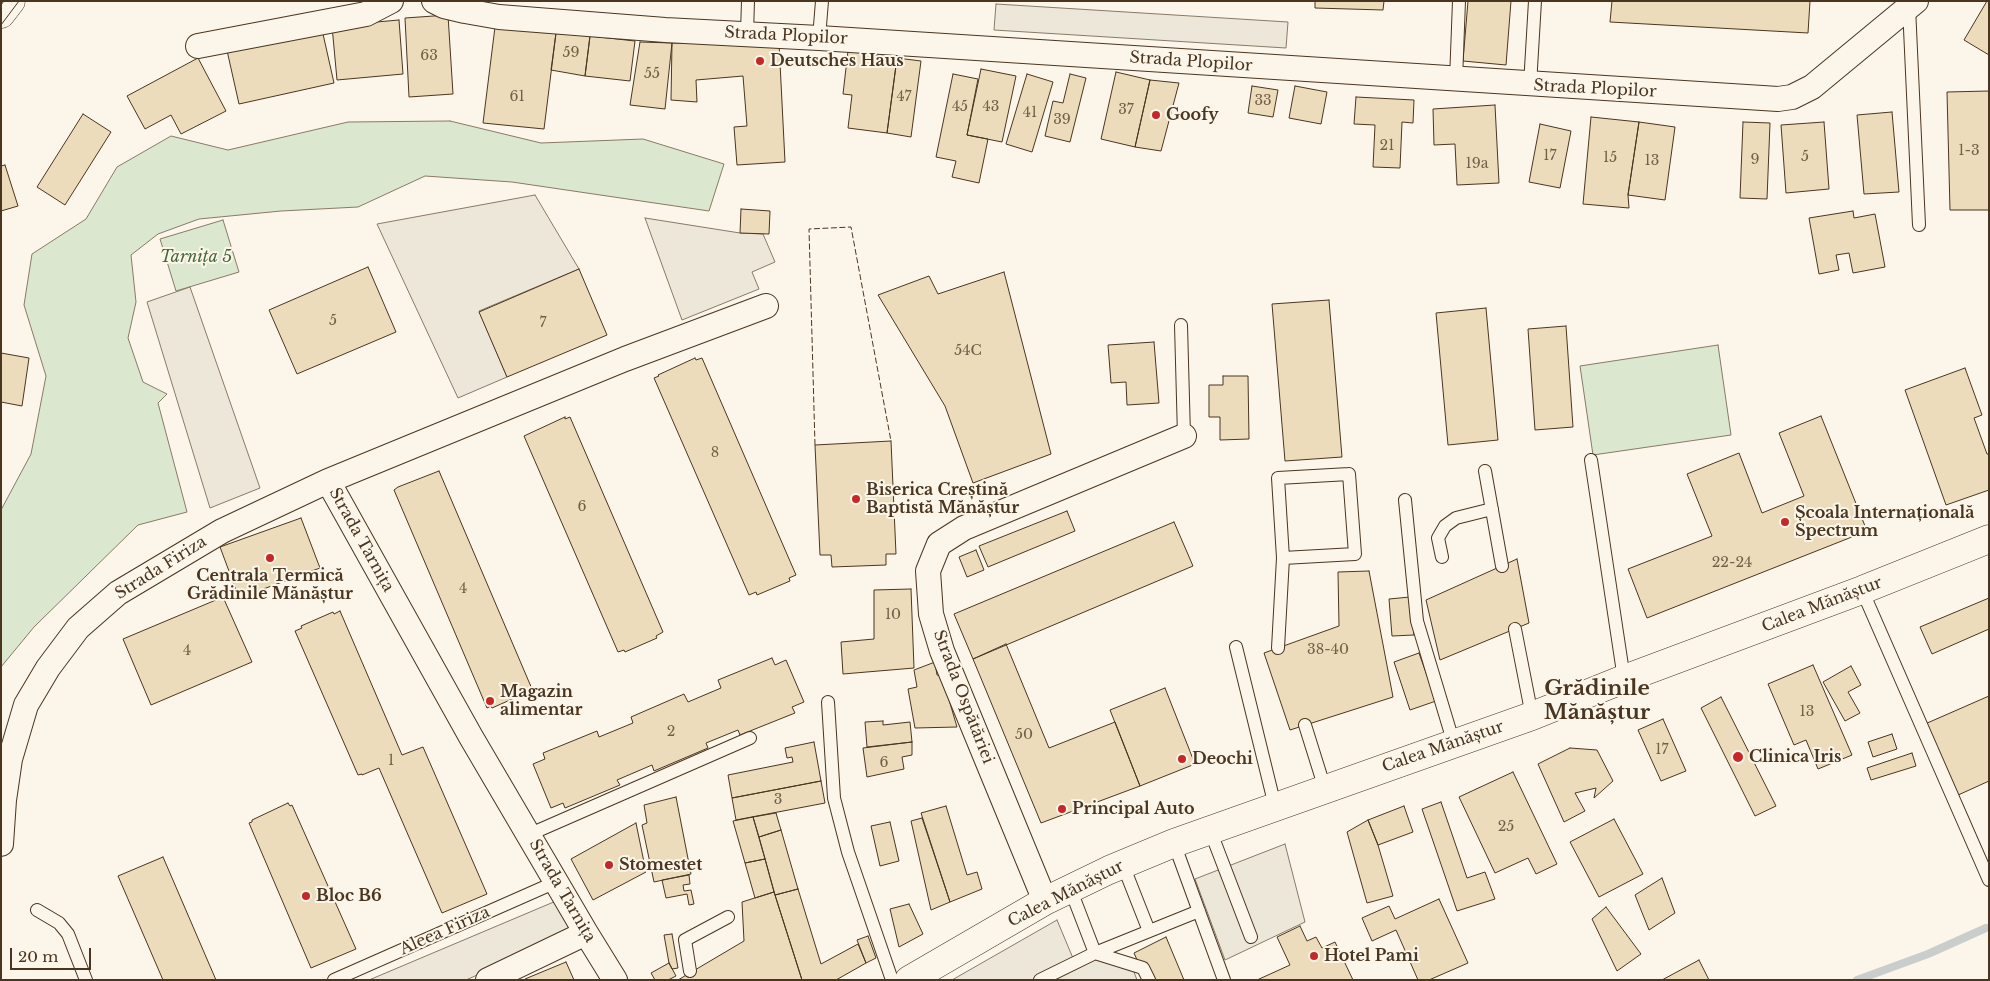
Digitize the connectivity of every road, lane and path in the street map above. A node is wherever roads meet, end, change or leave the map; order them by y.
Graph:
1 (11, 1) edge
2 (391, 1) edge
3 (434, 1) edge
4 (748, 1) edge
5 (822, 1) edge
6 (1459, 1) edge
7 (1535, 1) edge
8 (1913, 4) edge
9 (1, 14) edge
10 (747, 33) junction
11 (819, 38) junction
12 (198, 46) dead end
13 (1456, 80) junction
14 (1530, 85) junction
15 (1919, 225) dead end
16 (766, 306) dead end
17 (1181, 325) dead end
18 (1184, 436) joint
19 (1591, 460) dead end
20 (1485, 471) dead end
21 (328, 481) junction
22 (1406, 500) dead end
23 (1492, 509) junction
24 (1989, 539) edge
25 (1442, 557) dead end
26 (1283, 558) junction
27 (1502, 566) dead end
28 (1862, 590) junction
29 (1515, 629) dead end
30 (1236, 647) dead end
31 (1278, 648) dead end
32 (1624, 680) junction
33 (828, 702) dead end
34 (1532, 716) junction
35 (1305, 725) dead end
36 (750, 738) dead end
37 (1454, 744) junction
38 (1325, 789) junction
39 (1275, 806) junction
40 (1210, 830) junction
41 (528, 835) junction
42 (1174, 843) junction
43 (1, 844) edge
44 (1123, 865) junction
45 (1989, 880) edge
46 (556, 882) junction
47 (1070, 888) junction
48 (1045, 901) junction
49 (37, 910) dead end
50 (1199, 911) junction
51 (728, 917) dead end
52 (1149, 931) junction
53 (586, 933) junction
54 (1252, 937) dead end
55 (1095, 953) junction
56 (690, 971) dead end
57 (86, 980) edge
58 (334, 980) edge
59 (488, 980) edge
60 (615, 980) edge
61 (892, 980) edge
62 (909, 980) edge
63 (1040, 980) edge
64 (1149, 980) edge
65 (1224, 980) edge

1 - 9 main road
2 - 12 street
3 - 10 street, Strada Plopilor
4 - 10 lane
5 - 11 lane
6 - 13 lane
7 - 14 lane
8 - 14 street, Strada Plopilor
8 - 15 lane
10 - 11 street, Strada Plopilor
11 - 13 street, Strada Plopilor
13 - 14 street, Strada Plopilor
16 - 21 street, Strada Tarnița
17 - 18 lane
18 - 48 street, Strada Ospătăriei
19 - 32 lane
20 - 23 lane
21 - 41 street, Strada Tarnița
21 - 43 street, Strada Firiza
22 - 37 lane
23 - 25 lane
23 - 27 lane
24 - 28 main road, Calea Mănăștur
26 - 26 lane
26 - 31 lane
28 - 32 main road, Calea Mănăștur
28 - 45 lane
29 - 34 lane
30 - 39 lane
32 - 34 main road, Calea Mănăștur
33 - 61 lane
34 - 37 main road, Calea Mănăștur
35 - 38 lane
36 - 41 lane
37 - 38 main road, Calea Mănăștur
38 - 39 main road, Calea Mănăștur
39 - 40 main road, Calea Mănăștur
40 - 42 main road, Calea Mănăștur
40 - 54 lane
41 - 46 street, Strada Tarnița
42 - 44 main road, Calea Mănăștur
42 - 50 lane
44 - 47 main road, Calea Mănăștur
44 - 52 lane
46 - 53 street, Strada Tarnița
46 - 58 lane, Aleea Firiza
47 - 48 main road, Calea Mănăștur
47 - 55 lane
48 - 62 main road, Calea Mănăștur
49 - 57 lane
50 - 52 lane
50 - 65 lane
51 - 56 lane
52 - 55 lane
53 - 59 street
53 - 60 street, Strada Tarnița
55 - 63 lane
55 - 64 lane

